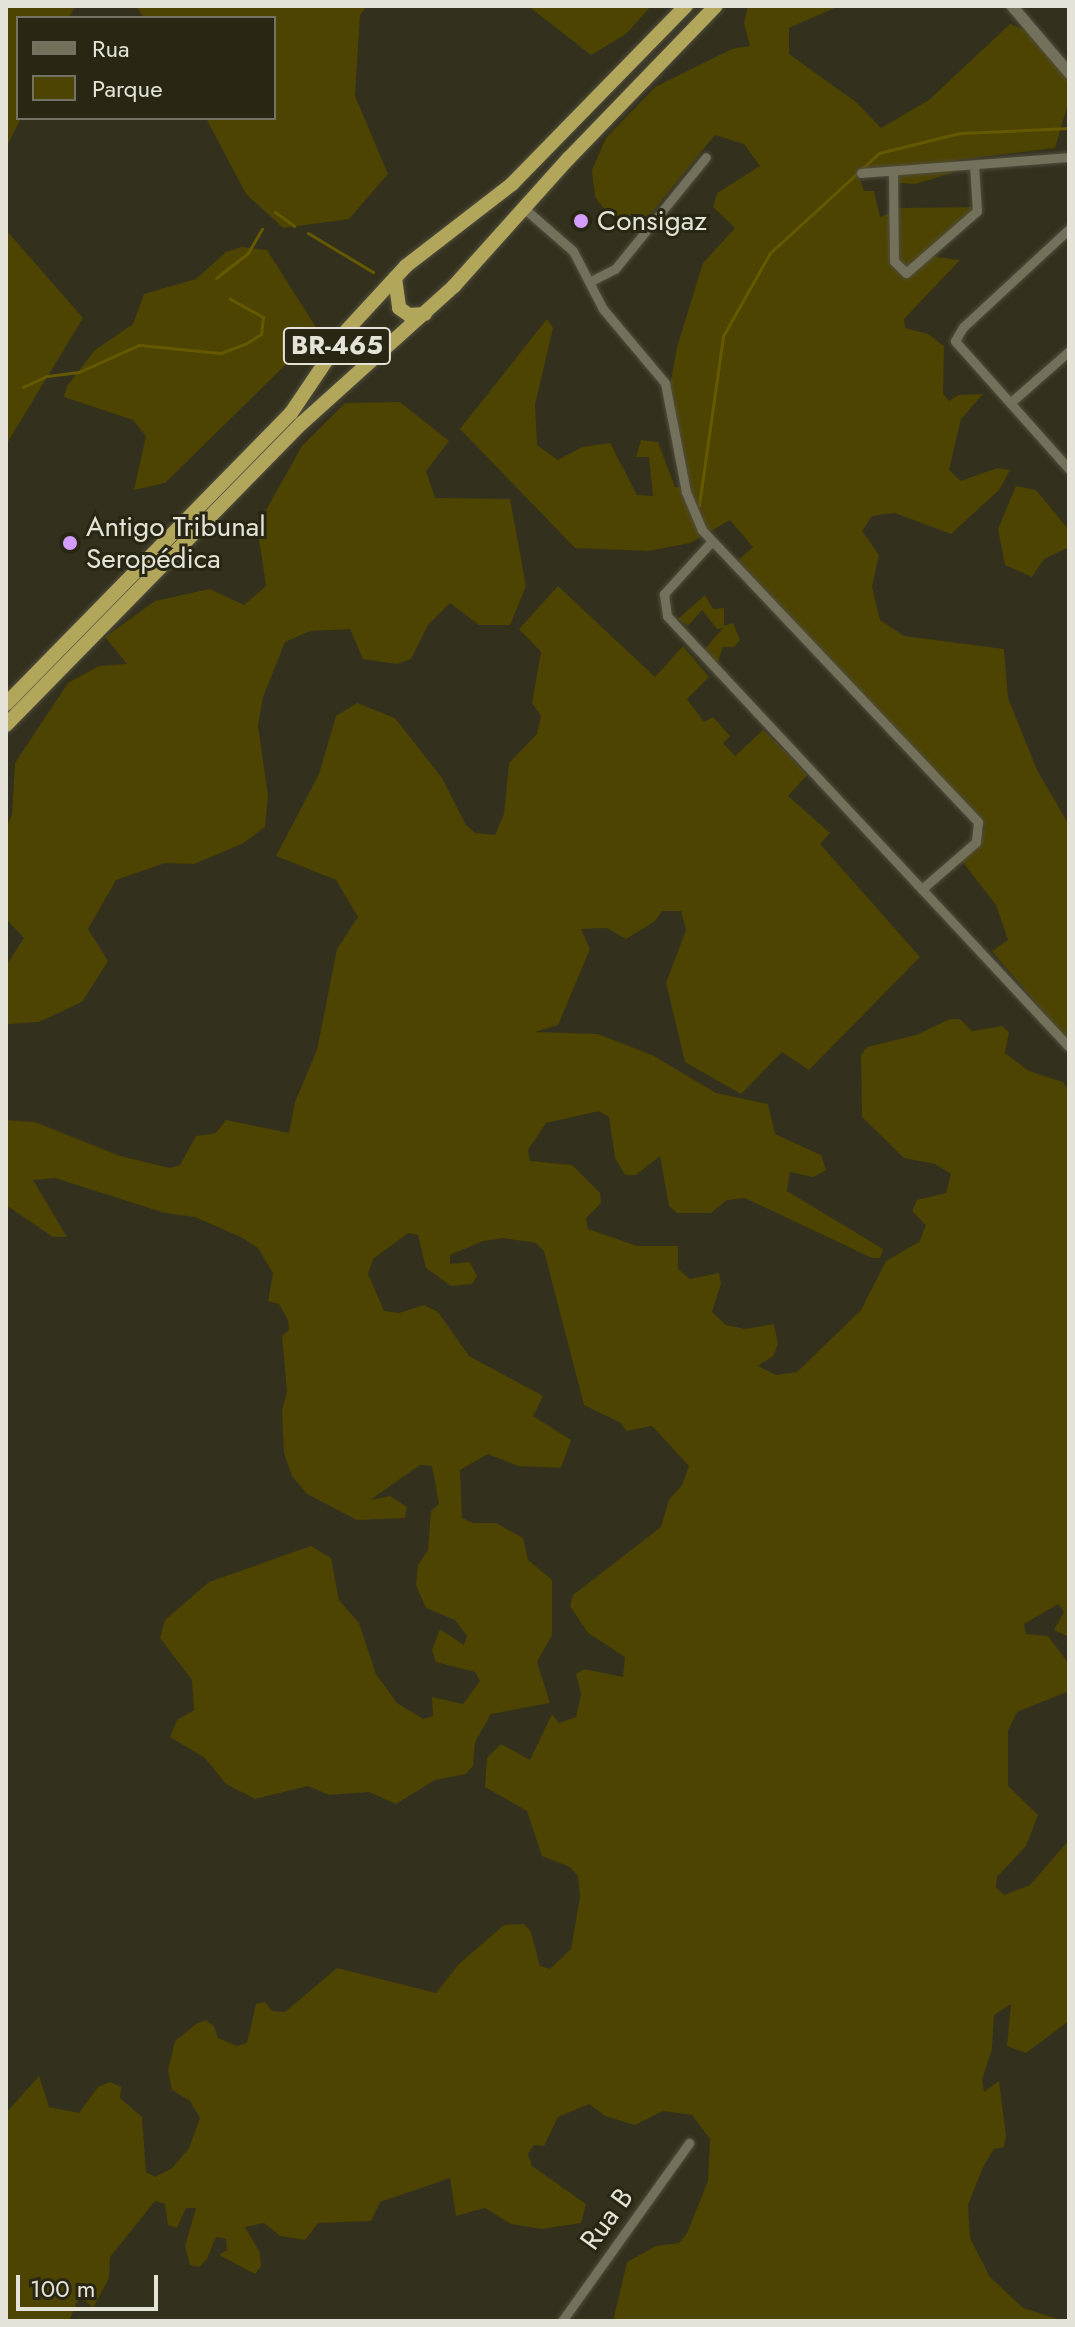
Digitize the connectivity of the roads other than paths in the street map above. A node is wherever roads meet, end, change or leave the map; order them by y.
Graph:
1 (686, 6) edge
2 (716, 6) edge
3 (1012, 6) edge
4 (1069, 73) edge
5 (706, 157) dead end
6 (1069, 157) edge
7 (974, 165) junction
8 (893, 171) junction
9 (861, 173) dead end
10 (526, 210) junction
11 (1069, 229) edge
12 (395, 278) junction
13 (591, 281) junction
14 (425, 314) junction
15 (1069, 351) edge
16 (1010, 403) junction
17 (1068, 466) edge
18 (712, 541) junction
19 (6, 704) edge
20 (6, 725) edge
21 (922, 889) junction
22 (1069, 1047) edge
23 (689, 2143) dead end
24 (562, 2321) edge

1 - 12 highway, BR-465
2 - 10 highway, BR-465
3 - 4 street
5 - 13 street
6 - 7 street
7 - 8 street
7 - 8 street
8 - 9 street
10 - 13 street
10 - 14 highway, BR-465
11 - 16 street
12 - 14 highway
12 - 19 highway, BR-465
13 - 18 street
14 - 20 highway, BR-465
15 - 16 street
16 - 17 street
18 - 21 street
18 - 21 street
21 - 22 street
23 - 24 street, Rua B

